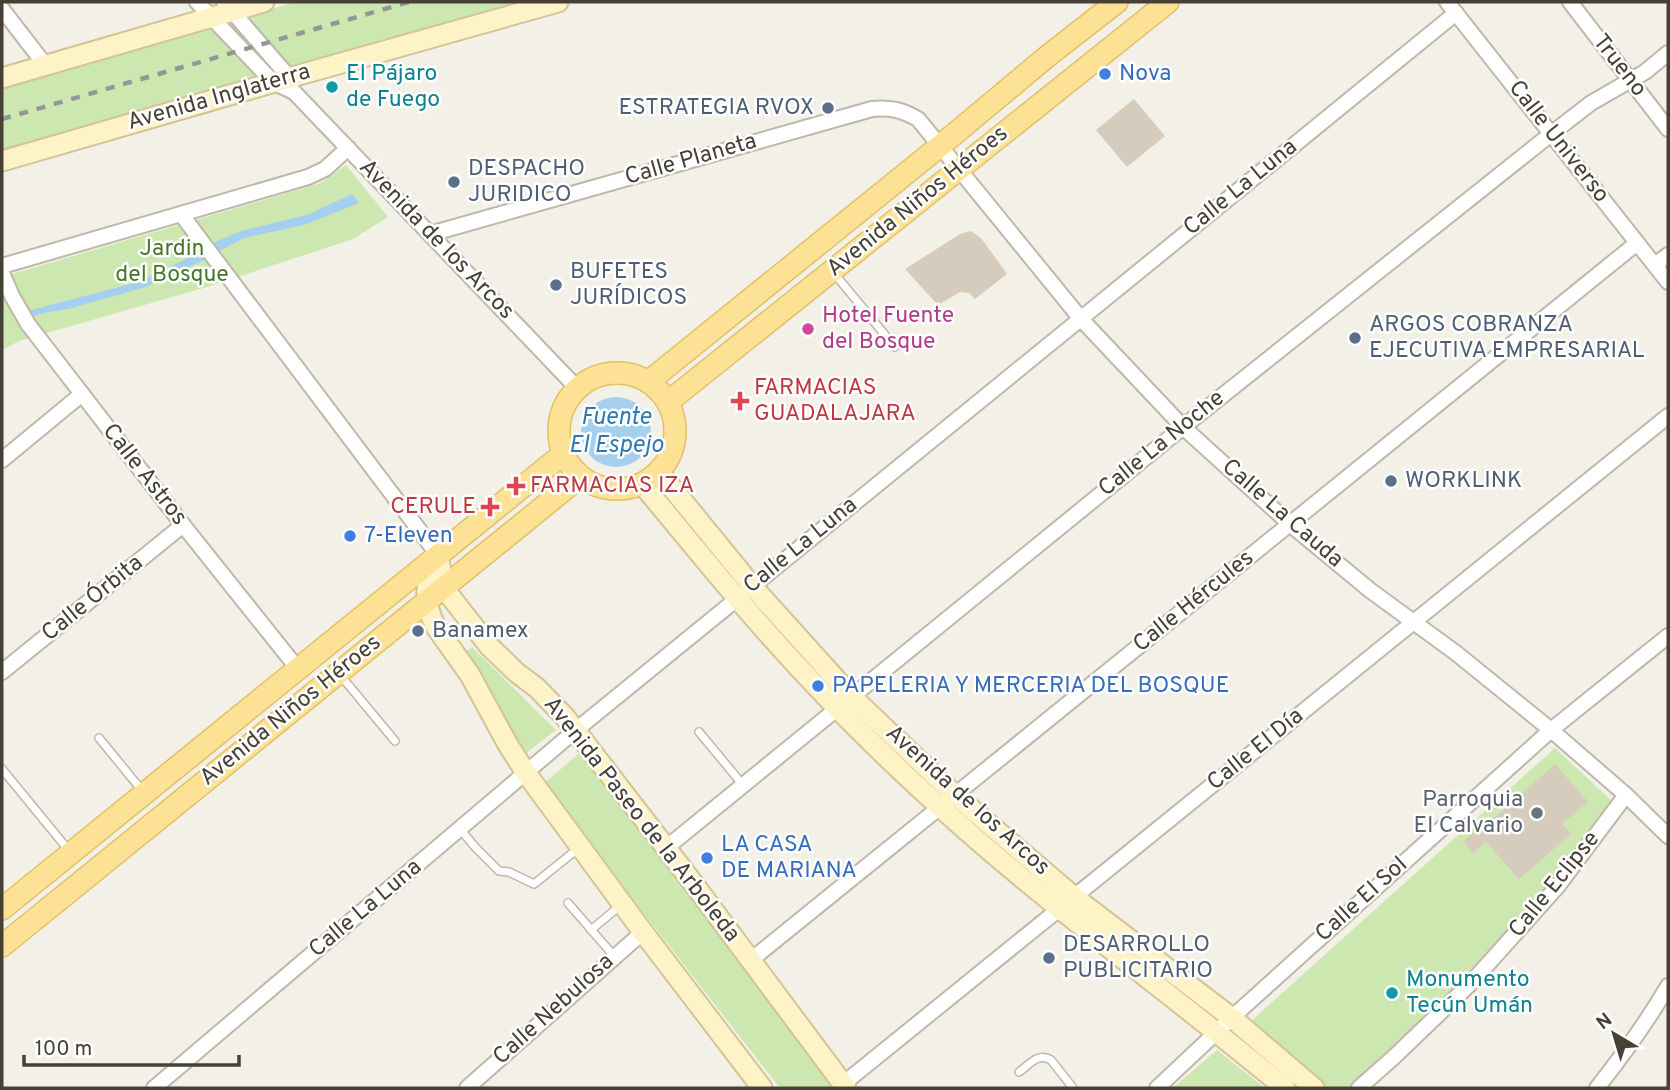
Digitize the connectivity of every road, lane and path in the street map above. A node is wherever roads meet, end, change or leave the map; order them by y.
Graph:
1 (197, 2) edge
2 (264, 2) edge
3 (558, 2) edge
4 (1117, 2) edge
5 (1168, 2) edge
6 (1570, 2) edge
7 (227, 6) edge
8 (1452, 7) edge
9 (2, 9) edge
10 (211, 17) junction
11 (1668, 53) edge
12 (46, 66) junction
13 (2, 78) edge
14 (1630, 80) junction
15 (285, 84) junction
16 (1668, 129) edge
17 (1551, 134) junction
18 (940, 146) junction
19 (348, 148) junction
20 (2, 161) edge
21 (958, 169) junction
22 (181, 214) junction
23 (430, 234) junction
24 (1637, 243) junction
25 (1668, 255) edge
26 (1655, 265) junction
27 (2, 266) edge
28 (831, 271) junction
29 (2, 273) edge
30 (1668, 282) edge
31 (1081, 319) junction
32 (895, 347) dead end
33 (648, 382) junction
34 (577, 388) junction
35 (82, 394) junction
36 (668, 402) junction
37 (1668, 415) edge
38 (1183, 427) junction
39 (563, 454) junction
40 (2, 460) edge
41 (580, 477) junction
42 (651, 478) junction
43 (1290, 524) junction
44 (183, 525) junction
45 (438, 555) junction
46 (745, 592) junction
47 (435, 594) junction
48 (1414, 621) junction
49 (1668, 636) edge
50 (298, 669) junction
51 (2, 672) edge
52 (338, 673) junction
53 (845, 703) junction
54 (576, 730) junction
55 (1551, 730) junction
56 (699, 732) dead end
57 (99, 738) dead end
58 (395, 741) dead end
59 (2, 769) edge
60 (526, 773) junction
61 (743, 785) junction
62 (144, 793) junction
63 (1626, 795) junction
64 (947, 801) junction
65 (460, 829) junction
66 (1668, 836) edge
67 (581, 846) junction
68 (666, 848) junction
69 (71, 852) junction
70 (568, 903) dead end
71 (1067, 903) junction
72 (622, 904) junction
73 (2, 909) edge
74 (591, 930) junction
75 (643, 932) junction
76 (2, 946) edge
77 (614, 956) junction
78 (751, 960) junction
79 (1668, 986) edge
80 (1232, 1018) junction
81 (1217, 1032) junction
82 (1020, 1072) dead end
83 (845, 1086) edge
84 (154, 1088) edge
85 (467, 1088) edge
86 (762, 1088) edge
87 (1073, 1088) edge
88 (1157, 1088) edge
89 (1285, 1088) edge
90 (1314, 1088) edge
91 (1359, 1088) edge
92 (1597, 1088) edge

1 - 10 street, Avenida de los Arcos
2 - 7 street
3 - 15 street, Avenida Inglaterra
4 - 18 main road, Avenida Niños Héroes
5 - 21 main road, Avenida Niños Héroes
6 - 14 street, Trueno
7 - 10 street
7 - 15 street, Avenida de los Arcos
8 - 17 street, Calle Universo
8 - 31 street, Calle La Luna
9 - 12 street
10 - 12 street
10 - 15 street, Avenida de los Arcos
11 - 14 street, Calle La Noche
12 - 13 street
14 - 16 street, Trueno
14 - 17 street, Calle La Noche
15 - 19 street, Avenida de los Arcos
15 - 20 street, Avenida Inglaterra
17 - 24 street, Calle Universo
17 - 38 street, Calle La Noche
18 - 21 street, Calle La Cauda
18 - 23 street, Calle Planeta
18 - 33 main road, Avenida Niños Héroes
19 - 22 street
19 - 23 street, Avenida de los Arcos
21 - 28 main road, Avenida Niños Héroes
21 - 31 street, Calle La Cauda
22 - 27 street
22 - 45 street, Avenida Paseo de la Arboleda
23 - 34 street, Avenida de los Arcos
24 - 26 street, Calle Universo
24 - 43 street, Calle Hércules
25 - 26 street
26 - 30 street, Calle Universo
28 - 32 lane
28 - 36 main road, Avenida Niños Héroes
29 - 35 street, Calle Astros
31 - 38 street, Calle La Cauda
31 - 46 street, Calle La Luna
33 - 34 main road
33 - 36 main road
34 - 39 main road
35 - 40 street
35 - 44 street, Calle Astros
36 - 42 main road
37 - 48 street, Calle El Día
38 - 43 street, Calle La Cauda
38 - 53 street, Calle La Noche
39 - 41 main road
39 - 45 main road, Avenida Niños Héroes
41 - 42 main road
41 - 47 main road, Avenida Niños Héroes
42 - 46 street, Avenida de los Arcos
43 - 48 street, Calle La Cauda
43 - 64 street, Calle Hércules
44 - 50 street, Calle Astros
44 - 51 street, Calle Órbita
45 - 47 street, Avenida Paseo de la Arboleda
45 - 50 main road, Avenida Niños Héroes
46 - 53 street, Avenida de los Arcos
46 - 54 street, Calle La Luna
47 - 52 main road, Avenida Niños Héroes
47 - 54 street, Avenida Paseo de la Arboleda
47 - 60 street, Avenida Paseo de la Arboleda
48 - 55 street, Calle La Cauda
48 - 71 street, Calle El Día
49 - 55 street, Calle El Sol
50 - 62 main road, Avenida Niños Héroes
52 - 58 lane
52 - 76 main road, Avenida Niños Héroes
53 - 61 street, Calle La Noche
53 - 64 street, Avenida de los Arcos
54 - 60 street, Calle La Luna
54 - 68 street, Avenida Paseo de la Arboleda
55 - 63 street, Calle La Cauda
55 - 80 street, Calle El Sol
56 - 61 lane
57 - 62 lane
59 - 69 lane
60 - 65 street, Calle La Luna
60 - 67 street, Avenida Paseo de la Arboleda
61 - 68 street, Calle La Noche
62 - 69 main road, Avenida Niños Héroes
63 - 66 street, Calle La Cauda
63 - 91 street, Calle Eclipse
64 - 71 street, Avenida de los Arcos
64 - 78 street, Calle Hércules
65 - 67 lane
65 - 84 street, Calle La Luna
67 - 72 street, Avenida Paseo de la Arboleda
68 - 78 street, Avenida Paseo de la Arboleda
69 - 73 main road, Avenida Niños Héroes
70 - 74 lane
71 - 80 street, Avenida de los Arcos
71 - 81 street, Avenida de los Arcos
71 - 83 street, Calle El Día
72 - 74 lane
72 - 75 street, Avenida Paseo de la Arboleda
74 - 77 lane
75 - 77 street, Calle Nebulosa
75 - 86 street, Avenida Paseo de la Arboleda
77 - 85 street, Calle Nebulosa
78 - 83 street, Avenida Paseo de la Arboleda
79 - 92 street
80 - 81 street, Calle El Sol
80 - 90 street, Avenida de los Arcos
81 - 88 street, Calle El Sol
81 - 89 street, Avenida de los Arcos
82 - 87 lane

